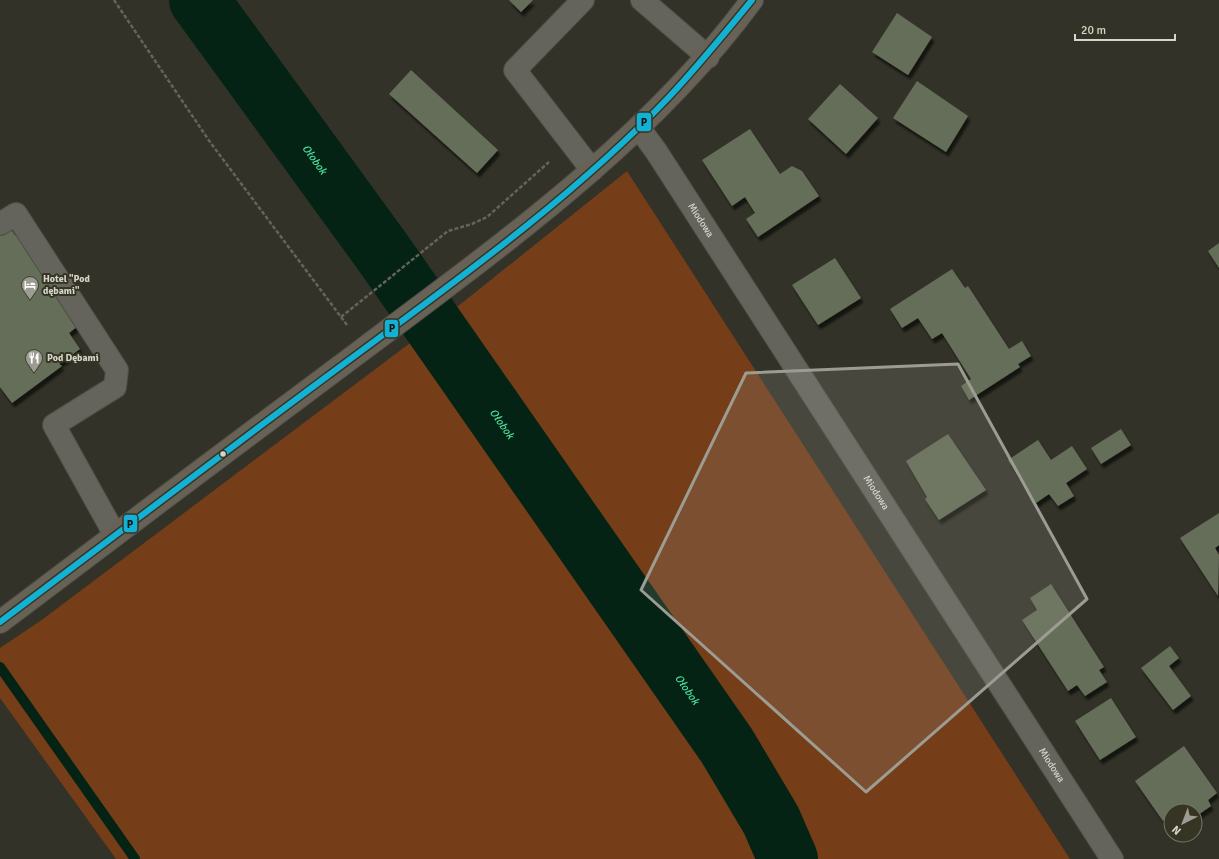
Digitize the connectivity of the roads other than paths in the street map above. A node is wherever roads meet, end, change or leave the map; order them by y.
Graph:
1 (583, 0) edge
2 (642, 0) edge
3 (752, 0) edge
4 (708, 57) junction
5 (639, 128) junction
6 (592, 170) junction
7 (0, 224) edge
8 (116, 535) junction
9 (0, 622) edge
10 (1112, 859) edge

1 - 6 street
2 - 4 street
3 - 4 main road
4 - 5 main road
5 - 6 main road
5 - 10 street, Miodowa
6 - 8 main road
7 - 8 street
8 - 9 main road

